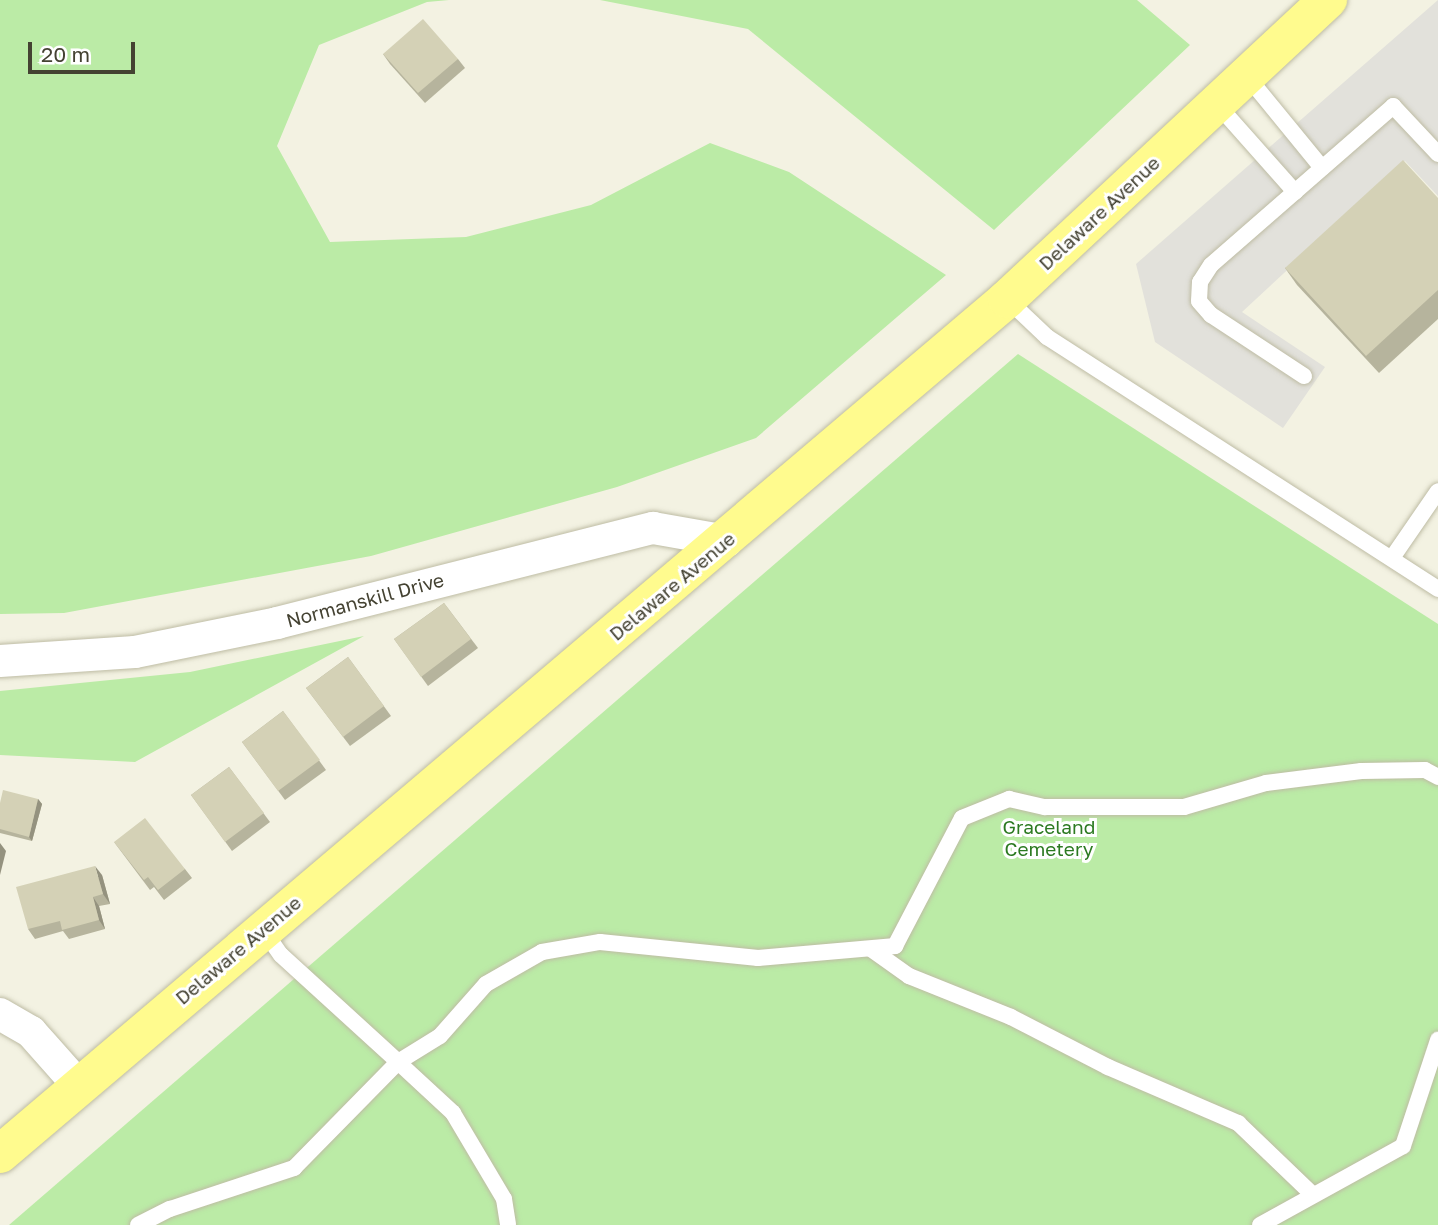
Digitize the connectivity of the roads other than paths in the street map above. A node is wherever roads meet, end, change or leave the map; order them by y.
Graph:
1 (1328, 0) edge
2 (1246, 75) junction
3 (1216, 103) junction
4 (1438, 154) edge
5 (1322, 168) junction
6 (1295, 192) junction
7 (1007, 299) junction
8 (1304, 376) dead end
9 (1438, 491) edge
10 (727, 541) junction
11 (1392, 558) junction
12 (1438, 589) edge
13 (0, 661) edge
14 (1438, 777) edge
15 (262, 929) junction
16 (871, 949) junction
17 (0, 1014) edge
18 (1438, 1040) edge
19 (398, 1062) junction
20 (79, 1086) junction
21 (0, 1154) edge
22 (1313, 1195) junction
23 (138, 1225) edge
24 (508, 1225) edge
25 (1260, 1225) edge

1 - 2 main road, Delaware Avenue
2 - 3 main road, Delaware Avenue
2 - 5 lane
3 - 6 lane
3 - 7 main road, Delaware Avenue
4 - 5 lane
5 - 6 lane
6 - 8 lane
7 - 10 main road, Delaware Avenue
7 - 11 lane
9 - 11 lane
10 - 13 street, Normanskill Drive
10 - 15 main road, Delaware Avenue
11 - 12 lane
14 - 16 lane
15 - 19 lane
15 - 20 main road, Delaware Avenue
16 - 19 lane
16 - 22 lane
17 - 20 street
18 - 22 lane
19 - 23 lane
19 - 24 lane
20 - 21 main road, Delaware Avenue
22 - 25 lane

